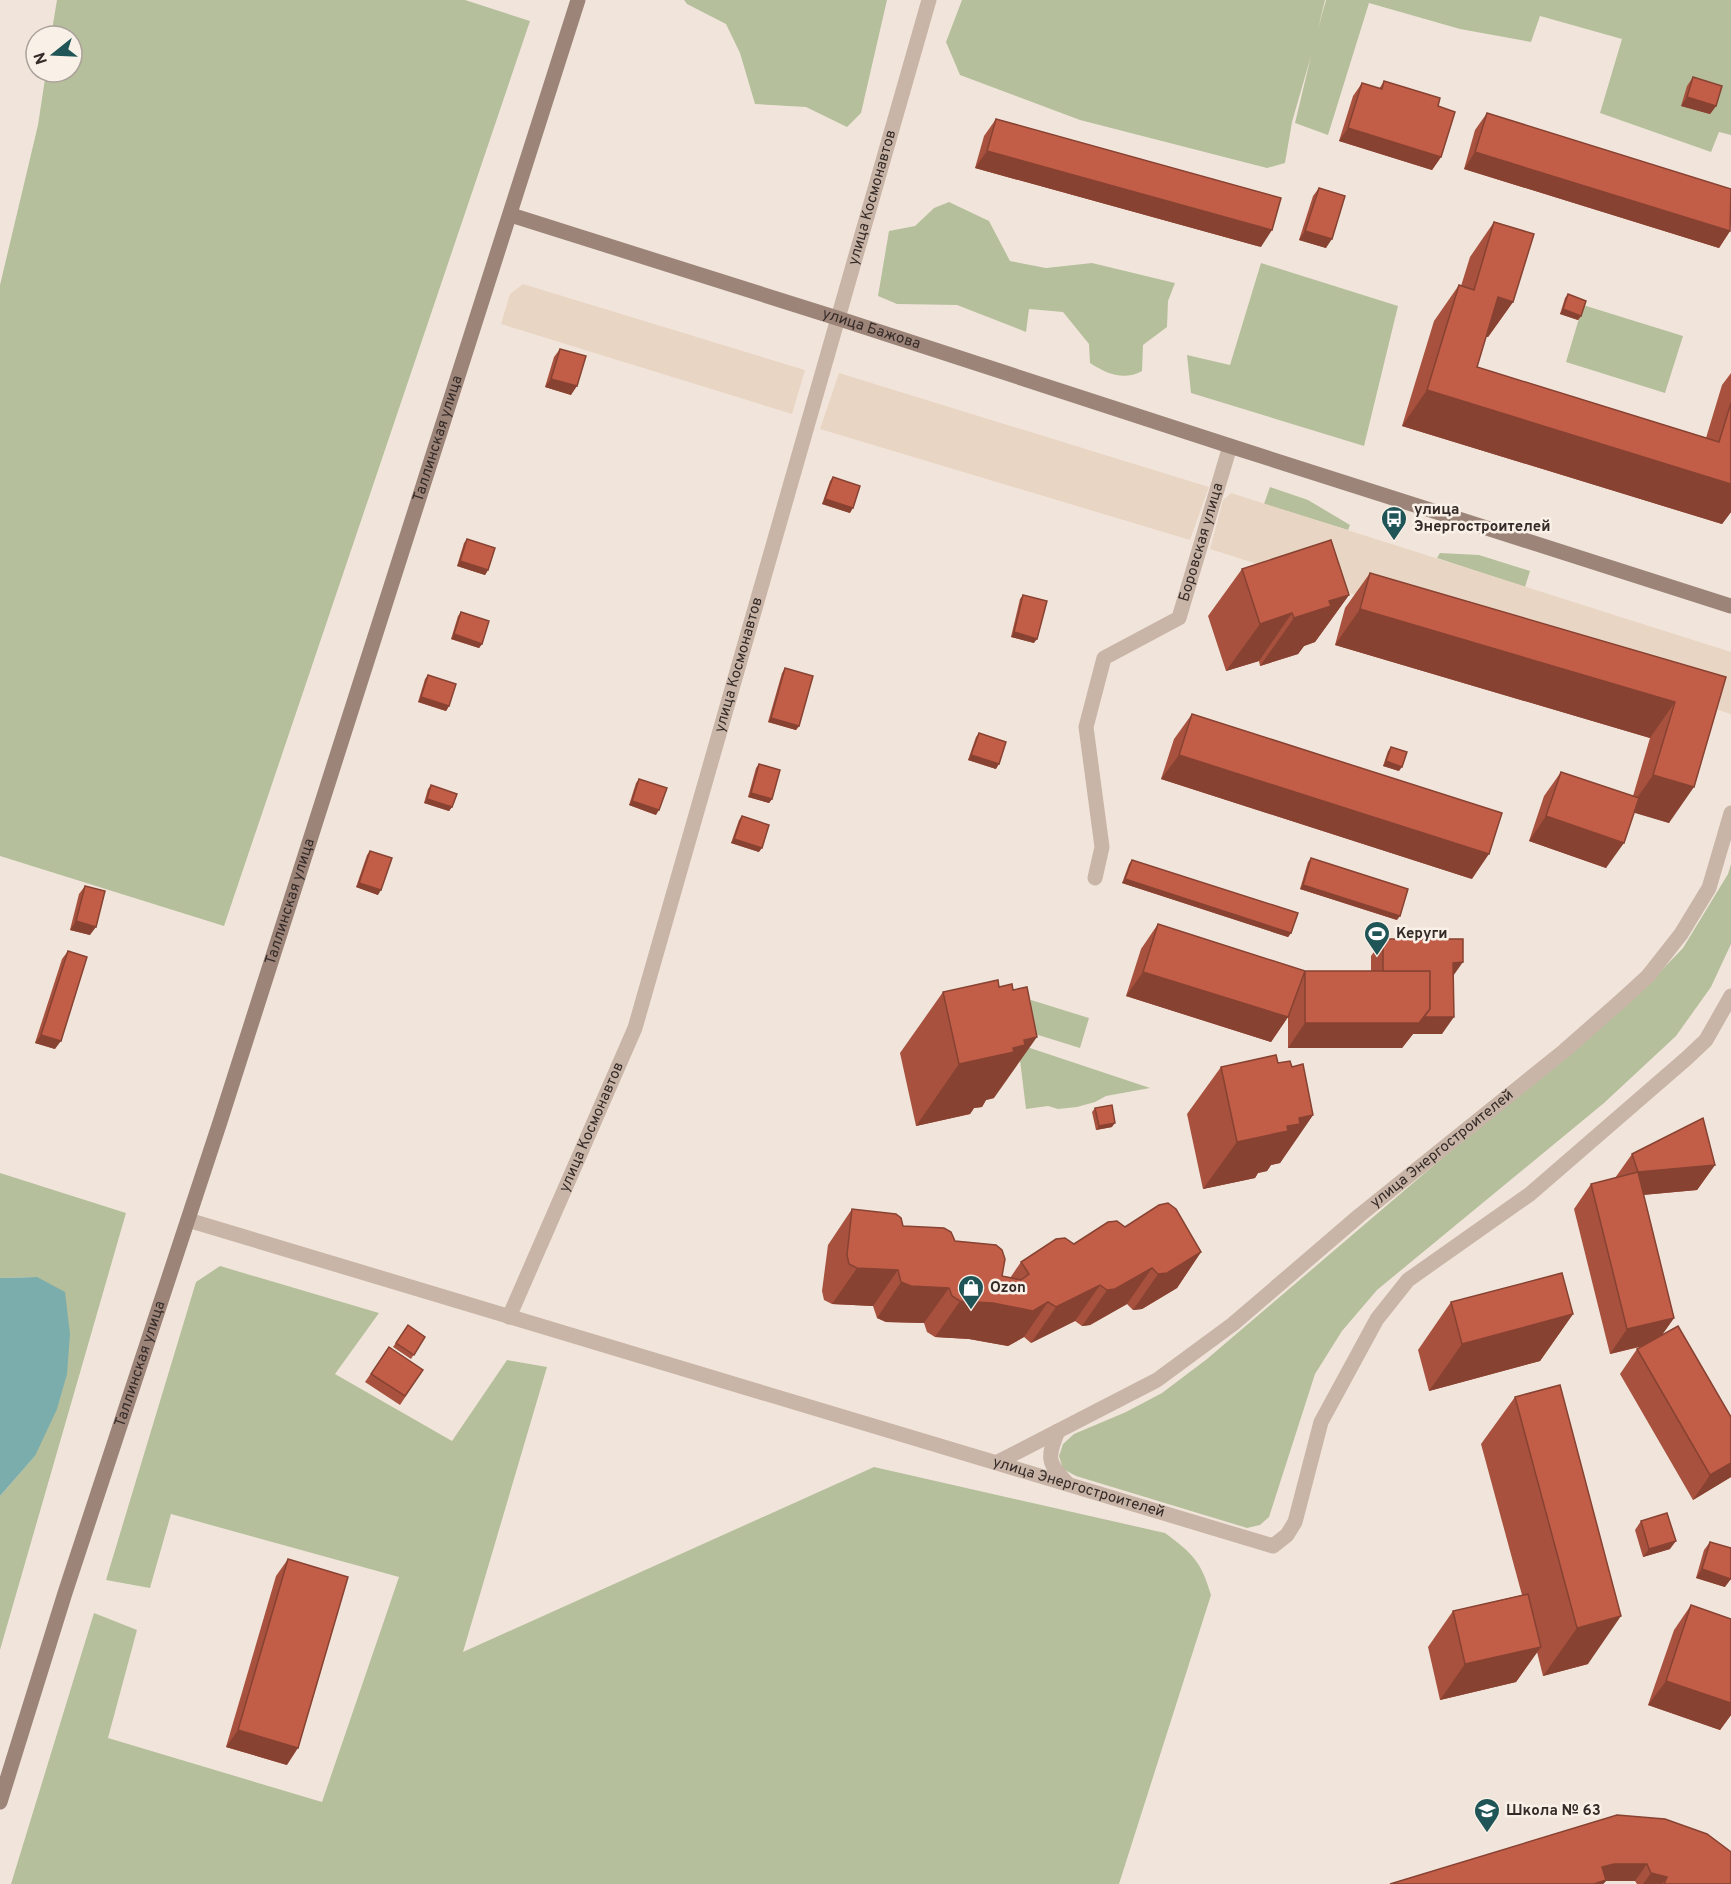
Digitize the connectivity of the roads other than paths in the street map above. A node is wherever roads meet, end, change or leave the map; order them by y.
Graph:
1 (578, 0) edge
2 (929, 0) edge
3 (511, 216) junction
4 (837, 318) junction
5 (1230, 446) junction
6 (1731, 606) edge
7 (1731, 813) edge
8 (1095, 878) dead end
9 (1731, 996) edge
10 (188, 1220) junction
11 (509, 1317) junction
12 (1058, 1431) junction
13 (998, 1462) junction
14 (1068, 1484) junction
15 (0, 1802) edge

1 - 3 street, Таллинская улица
2 - 4 street, улица Космонавтов
3 - 4 street, улица Бажова
3 - 10 street, Таллинская улица
4 - 5 street, улица Бажова
4 - 11 street, улица Космонавтов
5 - 6 street, улица Бажова
5 - 8 street, Боровская улица
7 - 12 street, улица Энергостроителей
9 - 14 street, улица Энергостроителей
10 - 11 street
10 - 15 street, Таллинская улица
11 - 13 street
12 - 13 street, улица Энергостроителей
12 - 14 street
13 - 14 street, улица Энергостроителей

